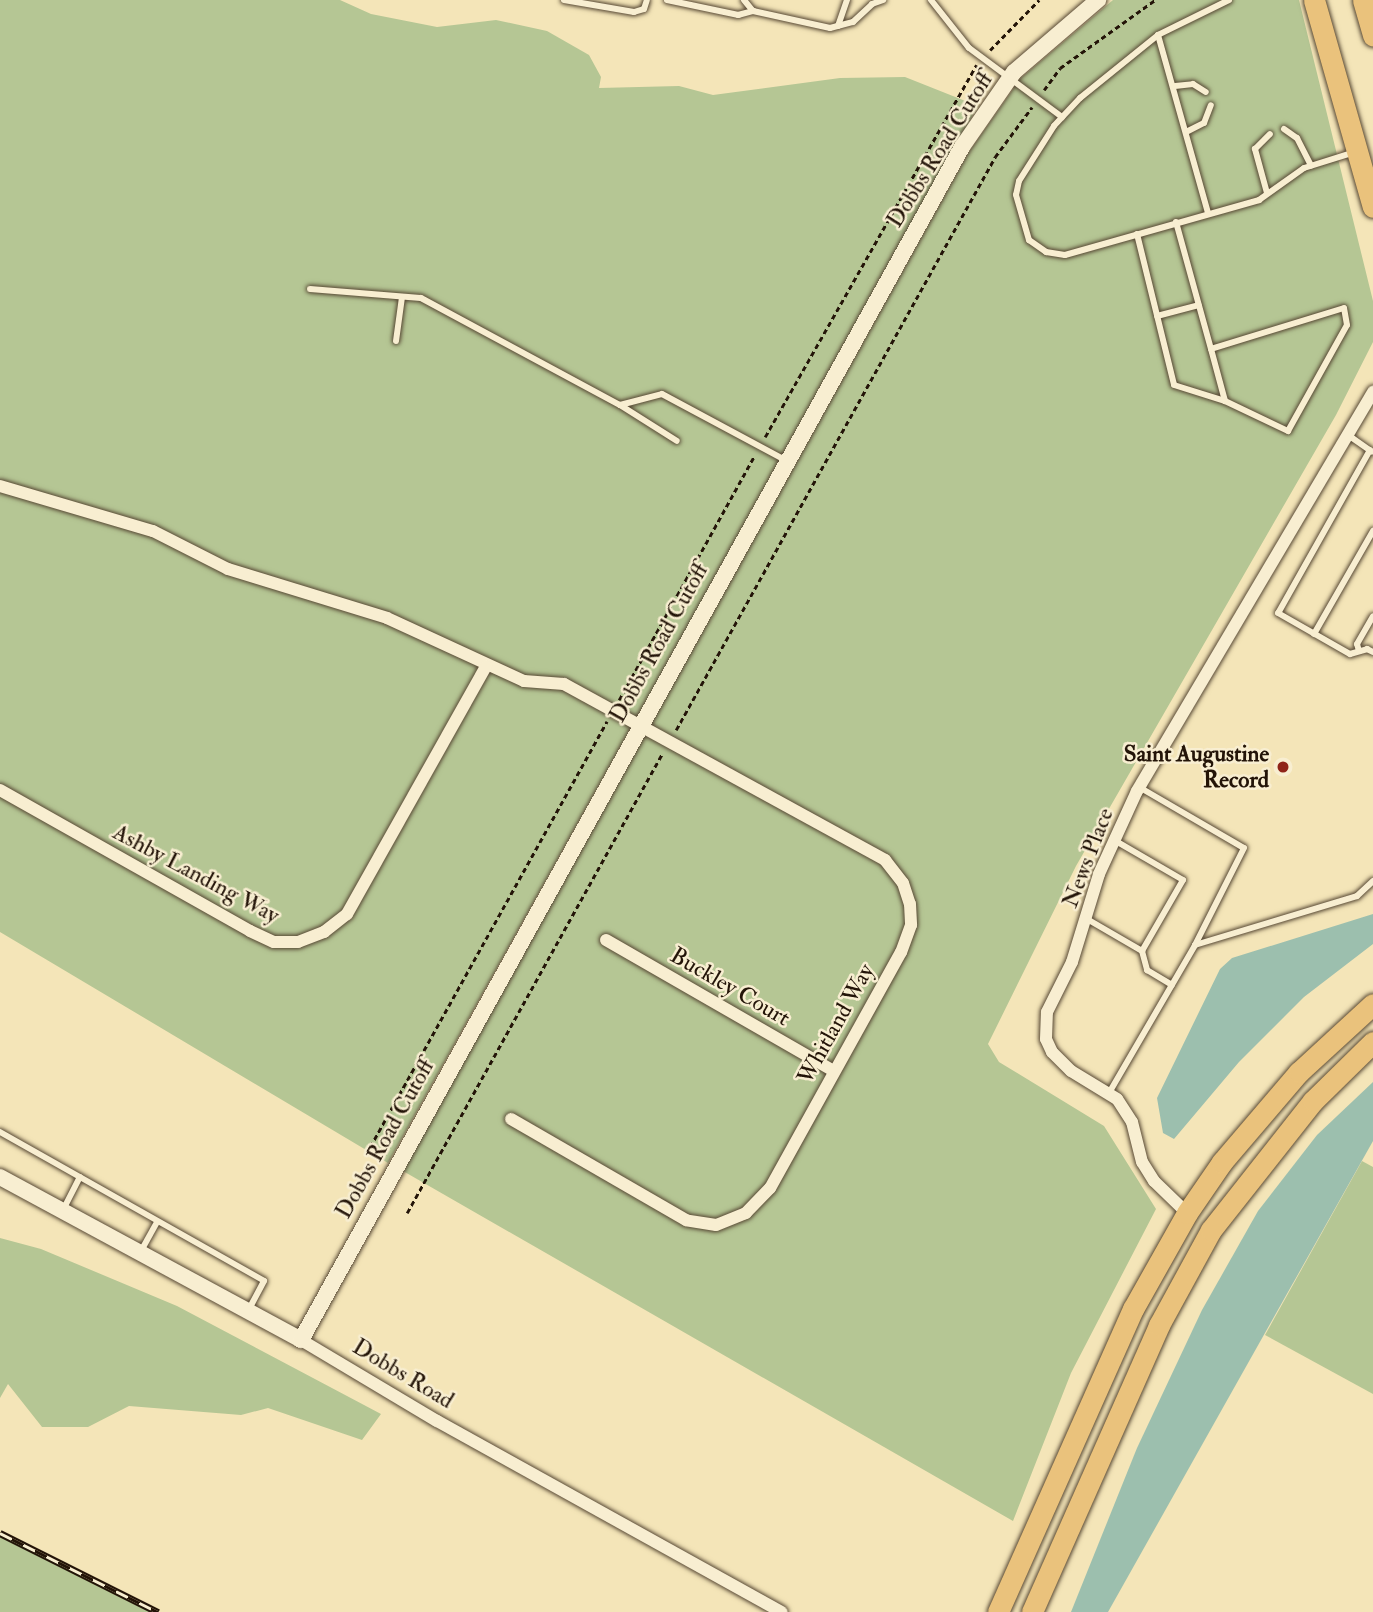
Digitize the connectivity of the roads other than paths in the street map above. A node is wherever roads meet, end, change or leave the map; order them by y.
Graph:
1 (564, 0) edge
2 (647, 0) edge
3 (744, 0) edge
4 (847, 0) edge
5 (881, 0) edge
6 (931, 0) edge
7 (1098, 0) edge
8 (1229, 0) edge
9 (1314, 0) edge
10 (1363, 0) edge
11 (667, 1) edge
12 (752, 11) junction
13 (838, 26) junction
14 (1158, 35) junction
15 (1373, 36) edge
16 (1010, 78) junction
17 (1175, 86) junction
18 (1206, 92) dead end
19 (1211, 105) dead end
20 (1062, 117) junction
21 (1284, 130) dead end
22 (1188, 131) junction
23 (1270, 134) dead end
24 (1357, 152) junction
25 (1311, 166) junction
26 (1267, 193) junction
27 (1373, 207) edge
28 (1208, 214) junction
29 (1176, 222) junction
30 (1137, 234) junction
31 (310, 289) dead end
32 (402, 296) junction
33 (1199, 305) junction
34 (1157, 316) junction
35 (396, 341) dead end
36 (1211, 349) junction
37 (1373, 392) edge
38 (1225, 401) junction
39 (620, 405) junction
40 (1348, 435) junction
41 (677, 441) dead end
42 (1372, 452) edge
43 (787, 461) junction
44 (0, 486) edge
45 (1373, 531) edge
46 (1373, 617) edge
47 (1314, 634) junction
48 (1359, 651) junction
49 (1373, 652) edge
50 (486, 666) junction
51 (640, 727) junction
52 (1139, 788) junction
53 (0, 790) edge
54 (1114, 840) junction
55 (1373, 881) edge
56 (1087, 919) junction
57 (606, 940) dead end
58 (1195, 945) junction
59 (1142, 951) junction
60 (1172, 985) junction
61 (1373, 1004) edge
62 (1373, 1042) edge
63 (834, 1071) junction
64 (1109, 1093) junction
65 (510, 1119) dead end
66 (0, 1132) edge
67 (0, 1177) edge
68 (80, 1177) junction
69 (62, 1212) junction
70 (1187, 1213) junction
71 (158, 1222) junction
72 (139, 1254) junction
73 (247, 1313) junction
74 (301, 1340) junction
75 (1152, 1342) junction
76 (782, 1612) edge
77 (998, 1612) edge
78 (1032, 1612) edge

1 - 2 lane
3 - 12 lane
4 - 13 lane
5 - 13 lane
6 - 16 lane
7 - 16 street, Dobbs Road Cutoff
8 - 14 lane
9 - 24 main road
10 - 15 main road
11 - 12 lane
12 - 13 lane
14 - 17 lane
14 - 20 lane
16 - 20 lane
16 - 43 street, Dobbs Road Cutoff
17 - 18 lane
17 - 22 lane
19 - 22 lane
20 - 30 lane
21 - 25 lane
22 - 28 lane
23 - 26 lane
24 - 25 lane
24 - 27 main road
25 - 26 lane
26 - 28 lane
28 - 29 lane
29 - 30 lane
29 - 33 lane
30 - 34 lane
31 - 32 lane
32 - 35 lane
32 - 39 lane
33 - 34 lane
33 - 36 lane
34 - 38 lane
36 - 38 lane
36 - 38 lane
37 - 40 street, News Place
39 - 41 lane
39 - 43 lane
40 - 42 lane
40 - 52 street, News Place
42 - 47 lane
43 - 51 street, Dobbs Road Cutoff
44 - 50 street
45 - 47 lane
46 - 48 lane
47 - 48 lane
48 - 49 lane
50 - 51 street
50 - 53 street, Ashby Landing Way
51 - 63 street, Whitland Way
51 - 74 street, Dobbs Road Cutoff
52 - 54 street, News Place
52 - 58 lane
54 - 56 street, News Place
54 - 59 lane
55 - 58 lane
56 - 59 lane
56 - 64 street, News Place
57 - 63 street, Buckley Court
58 - 60 lane
59 - 60 lane
60 - 64 lane
61 - 70 main road
62 - 75 main road
63 - 65 street, Whitland Way
64 - 70 street, News Place
66 - 68 lane
67 - 69 street, Dobbs Road
68 - 69 lane
68 - 71 lane
69 - 72 street, Dobbs Road
70 - 75 main road
70 - 77 main road
71 - 72 lane
71 - 73 lane
72 - 73 street, Dobbs Road
73 - 74 street, Dobbs Road
74 - 76 street, Dobbs Road
75 - 78 main road

